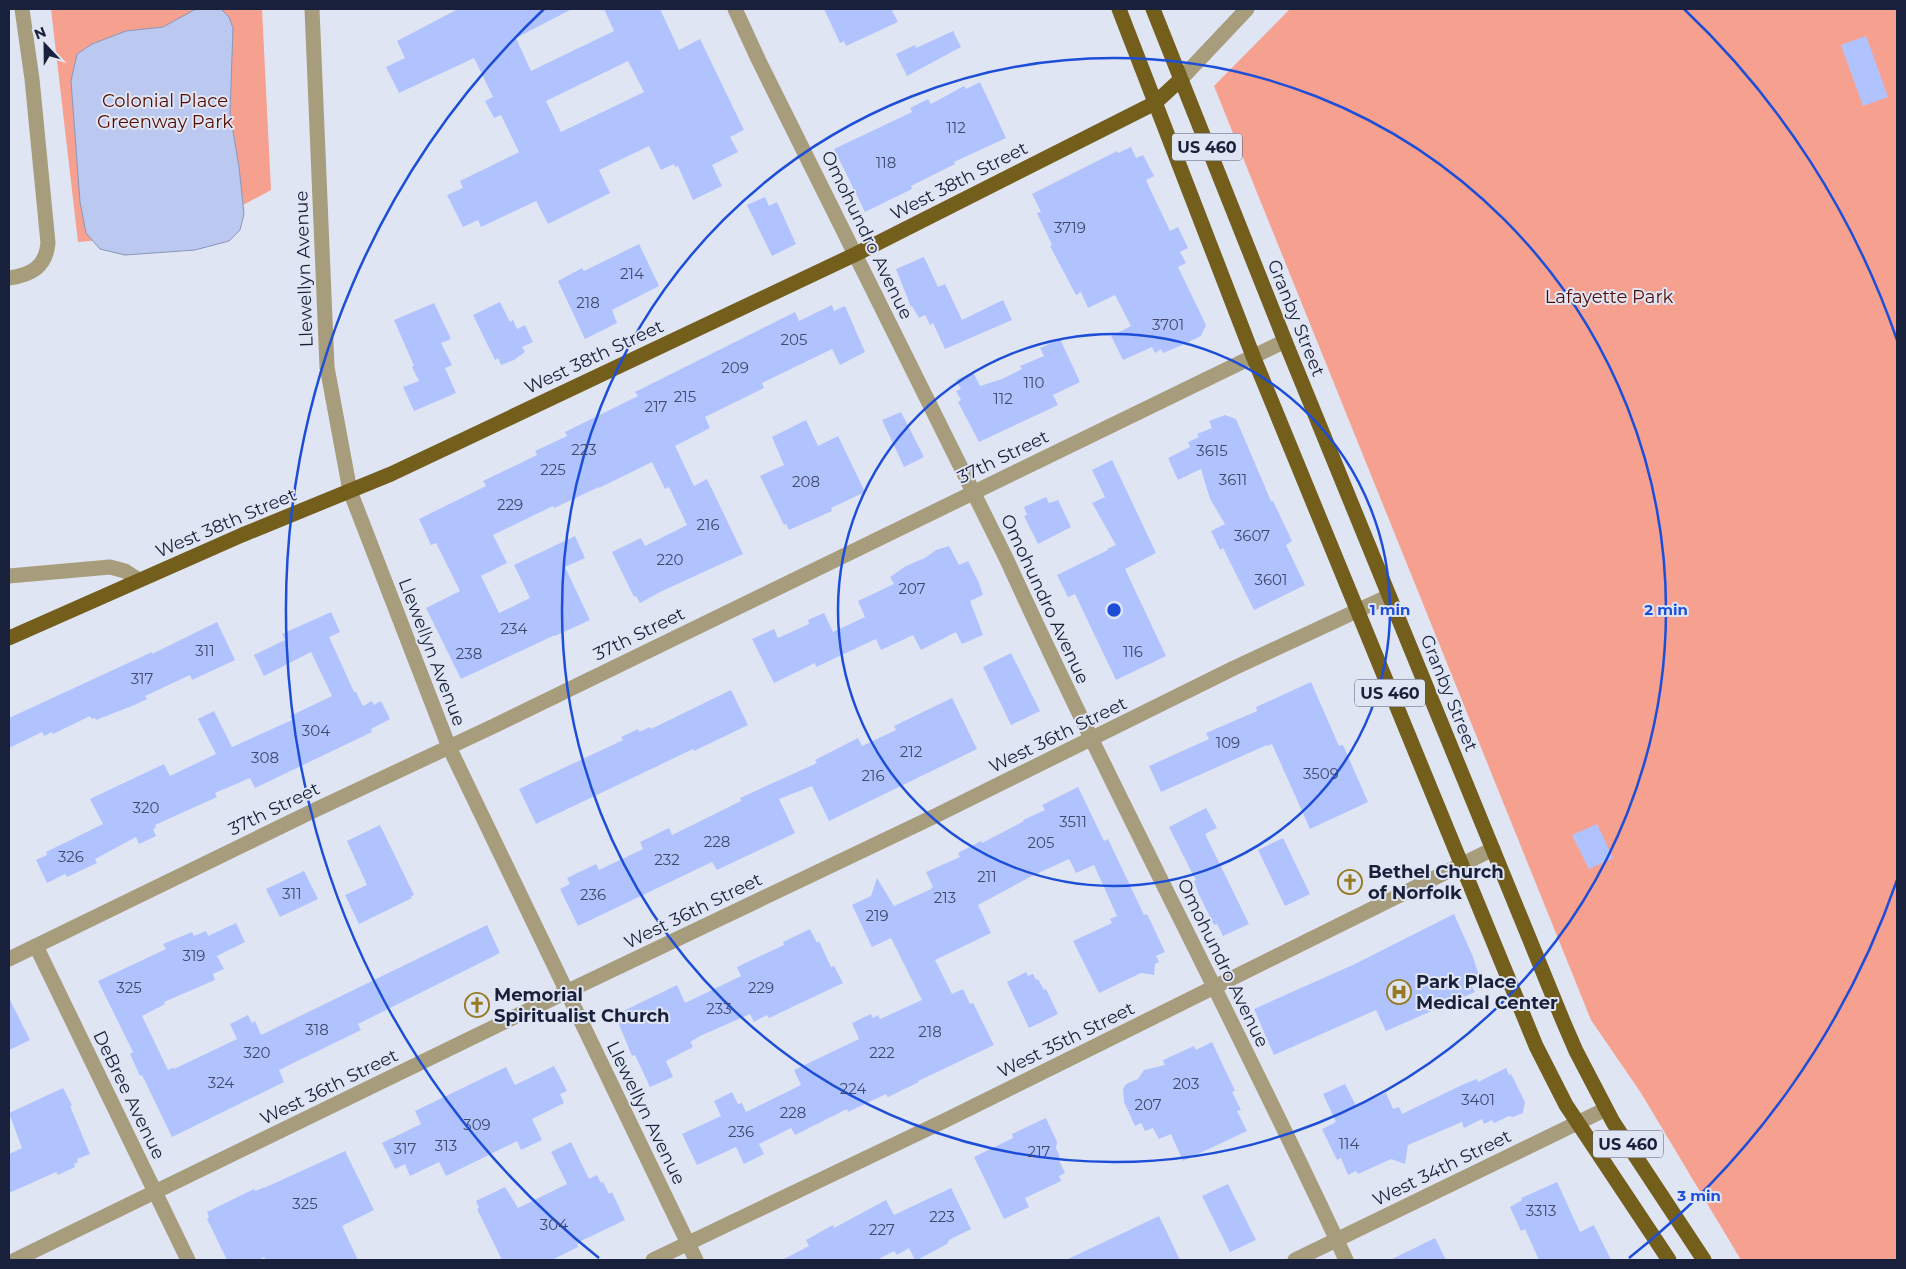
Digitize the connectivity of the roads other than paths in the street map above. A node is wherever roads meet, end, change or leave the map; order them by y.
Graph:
1 (22, 9) edge
2 (312, 9) edge
3 (735, 9) edge
4 (1119, 9) edge
5 (1152, 9) edge
6 (1247, 9) edge
7 (1180, 80) junction
8 (1155, 104) junction
9 (856, 254) junction
10 (9, 278) edge
11 (1284, 341) junction
12 (1253, 356) junction
13 (350, 491) junction
14 (974, 492) junction
15 (9, 576) edge
16 (139, 580) junction
17 (1388, 596) junction
18 (1357, 610) junction
19 (9, 638) edge
20 (1092, 740) junction
21 (449, 747) junction
22 (1493, 850) junction
23 (1461, 865) junction
24 (36, 946) junction
25 (9, 959) edge
26 (1214, 987) junction
27 (566, 992) junction
28 (1606, 1109) junction
29 (1578, 1122) junction
30 (156, 1192) junction
31 (1337, 1240) junction
32 (688, 1244) junction
33 (15, 1260) edge
34 (188, 1260) edge
35 (653, 1260) edge
36 (696, 1260) edge
37 (1295, 1260) edge
38 (1346, 1260) edge
39 (1669, 1260) edge
40 (1704, 1260) edge

1 - 10 street
2 - 13 street, Llewellyn Avenue
3 - 9 street, Omohundro Avenue
4 - 8 main road, US 460
5 - 7 main road, Granby Street / US 460
6 - 7 street
7 - 8 main road, West 38th Street
7 - 11 main road, Granby Street / US 460
8 - 9 main road, West 38th Street
8 - 12 main road, US 460
9 - 13 main road, West 38th Street
9 - 14 street, Omohundro Avenue
11 - 12 street, 37th Street
11 - 17 main road, Granby Street / US 460
12 - 14 street, 37th Street
12 - 18 main road, US 460
13 - 16 main road, West 38th Street
13 - 21 street, Llewellyn Avenue
14 - 20 street, Omohundro Avenue
14 - 21 street, 37th Street
15 - 16 street
16 - 19 main road, West 38th Street
17 - 18 street, West 36th Street
17 - 22 main road, Granby Street / US 460
18 - 20 street, West 36th Street
18 - 23 main road, US 460
20 - 26 street, Omohundro Avenue
20 - 27 street, West 36th Street
21 - 24 street, 37th Street
21 - 27 street, Llewellyn Avenue
22 - 23 street, West 35th Street
22 - 28 main road, Granby Street / US 460
23 - 26 street, West 35th Street
23 - 29 main road, US 460
24 - 25 street, 37th Street
24 - 30 street, DeBree Avenue
26 - 31 street, Omohundro Avenue
26 - 32 street, West 35th Street
27 - 30 street, West 36th Street
27 - 32 street, Llewellyn Avenue
28 - 29 street, West 34th Street
28 - 40 main road, Granby Street / US 460
29 - 31 street, West 34th Street
29 - 39 main road, US 460
30 - 33 street, West 36th Street
30 - 34 street, DeBree Avenue
31 - 37 street, West 34th Street
31 - 38 street, Omohundro Avenue
32 - 35 street, West 35th Street
32 - 36 street, Llewellyn Avenue

